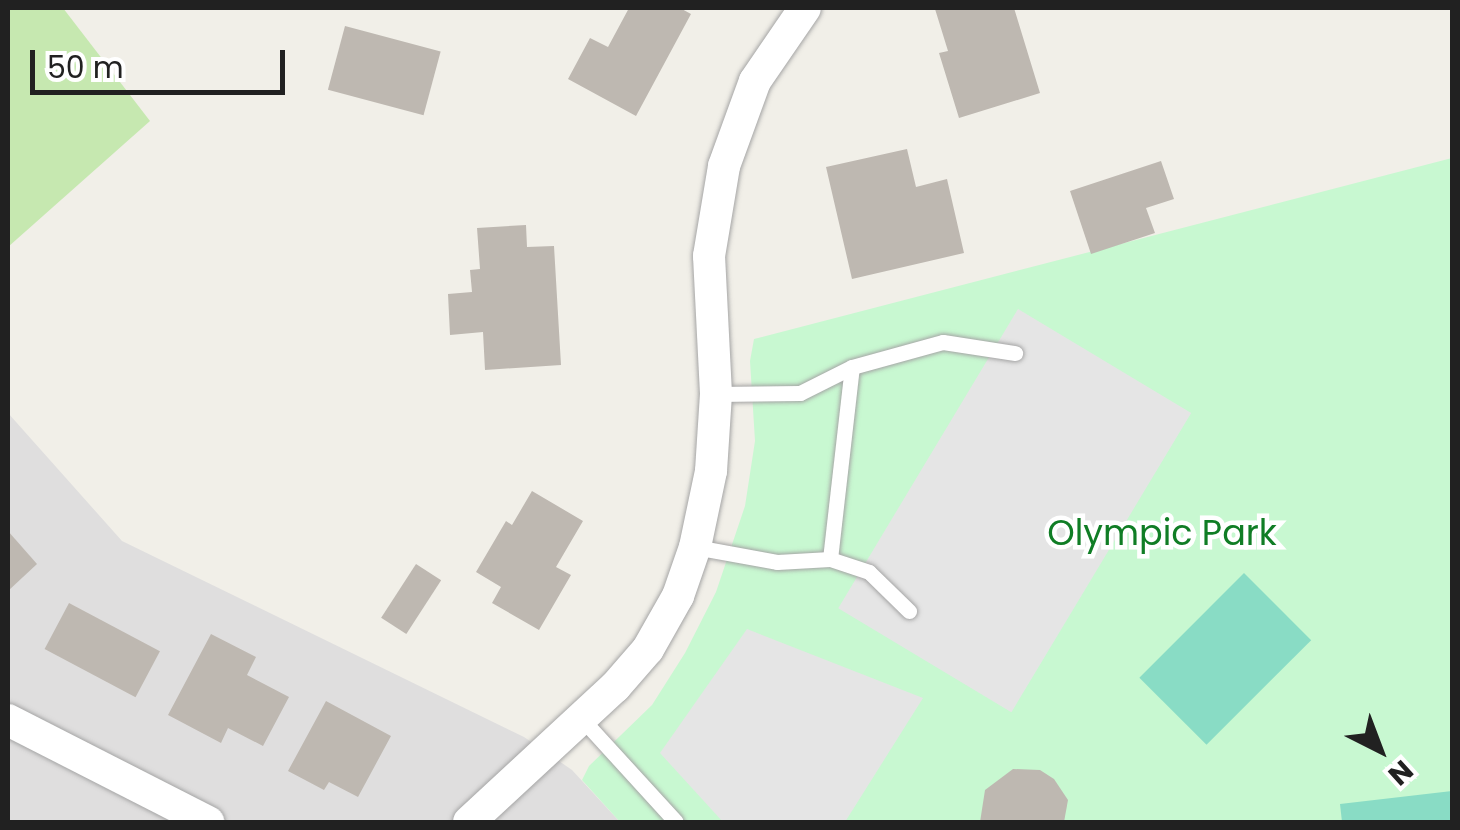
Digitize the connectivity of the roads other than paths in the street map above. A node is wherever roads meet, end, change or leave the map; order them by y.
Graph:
1 (804, 8) edge
2 (1014, 353) dead end
3 (852, 367) junction
4 (716, 394) junction
5 (695, 546) junction
6 (830, 559) junction
7 (909, 611) dead end
8 (582, 719) junction
9 (8, 720) edge
10 (208, 822) edge
11 (470, 822) edge
12 (676, 822) edge

1 - 4 street
2 - 3 lane
3 - 4 lane
3 - 6 lane
4 - 5 street
5 - 6 lane
5 - 8 street
6 - 7 lane
8 - 11 street
8 - 12 lane
9 - 10 street

